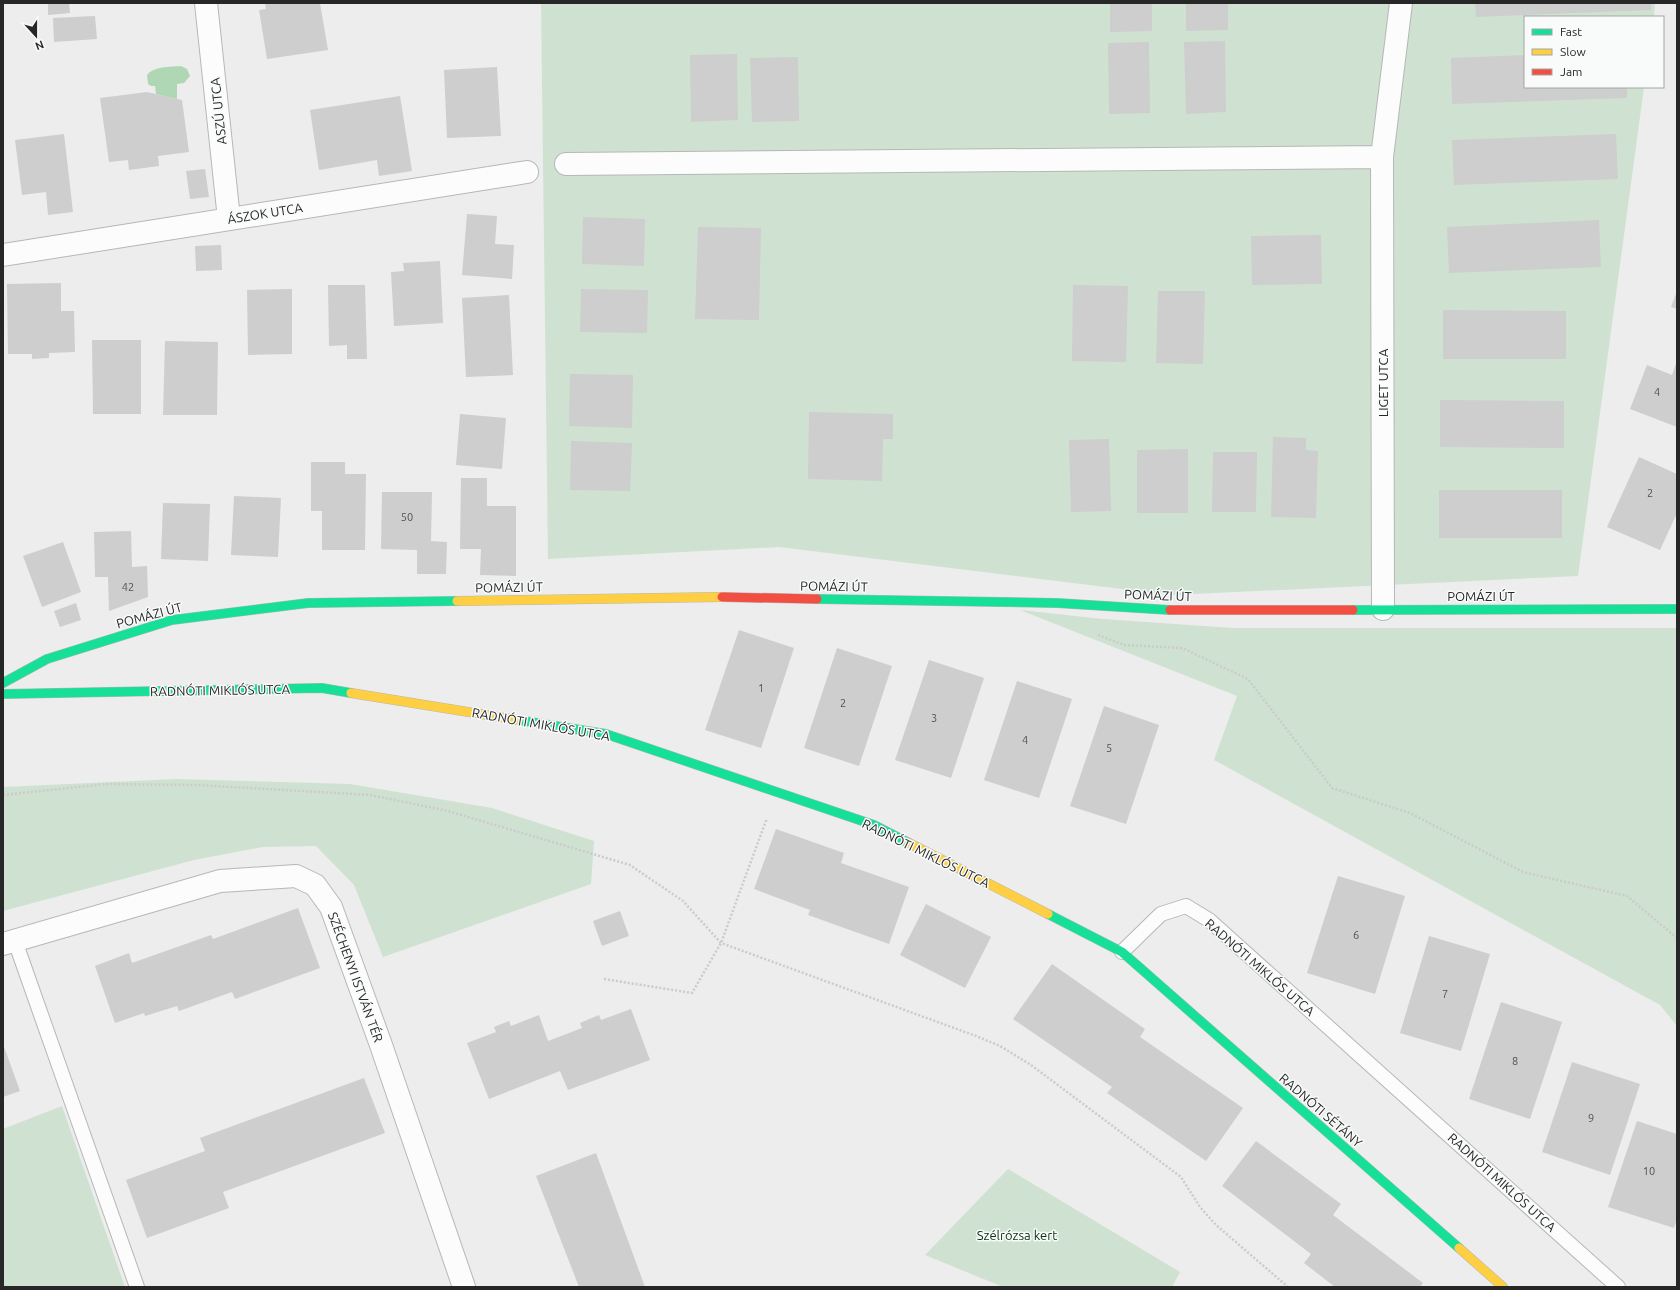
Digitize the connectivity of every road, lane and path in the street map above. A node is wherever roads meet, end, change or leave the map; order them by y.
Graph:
1 (206, 3) edge
2 (1401, 3) edge
3 (1382, 157) junction
4 (566, 164) dead end
5 (527, 172) dead end
6 (229, 218) junction
7 (3, 255) edge
8 (1384, 610) junction
9 (1677, 610) edge
10 (1091, 632) dead end
11 (3, 683) edge
12 (3, 694) edge
13 (777, 792) junction
14 (3, 794) edge
15 (1677, 938) edge
16 (9, 943) edge
17 (721, 943) junction
18 (1122, 952) junction
19 (604, 979) dead end
20 (137, 1287) edge
21 (464, 1287) edge
22 (1288, 1287) edge
23 (1503, 1287) edge
24 (1618, 1287) edge

1 - 6 street, ASZÚ UTCA
2 - 3 street, LIGET UTCA
3 - 4 street
3 - 8 street, LIGET UTCA
5 - 6 street, ÁSZOK UTCA
6 - 7 street, ÁSZOK UTCA
8 - 9 street, POMÁZI ÚT
8 - 11 street, POMÁZI ÚT
10 - 15 path
12 - 13 street, RADNÓTI MIKLÓS UTCA
13 - 17 path
13 - 18 street, RADNÓTI MIKLÓS UTCA
14 - 17 path
16 - 20 lane
16 - 21 street, SZÉCHENYI ISTVÁN TÉR
17 - 19 path
17 - 22 path
18 - 23 street, RADNÓTI SÉTÁNY
18 - 24 lane, RADNÓTI MIKLÓS UTCA

